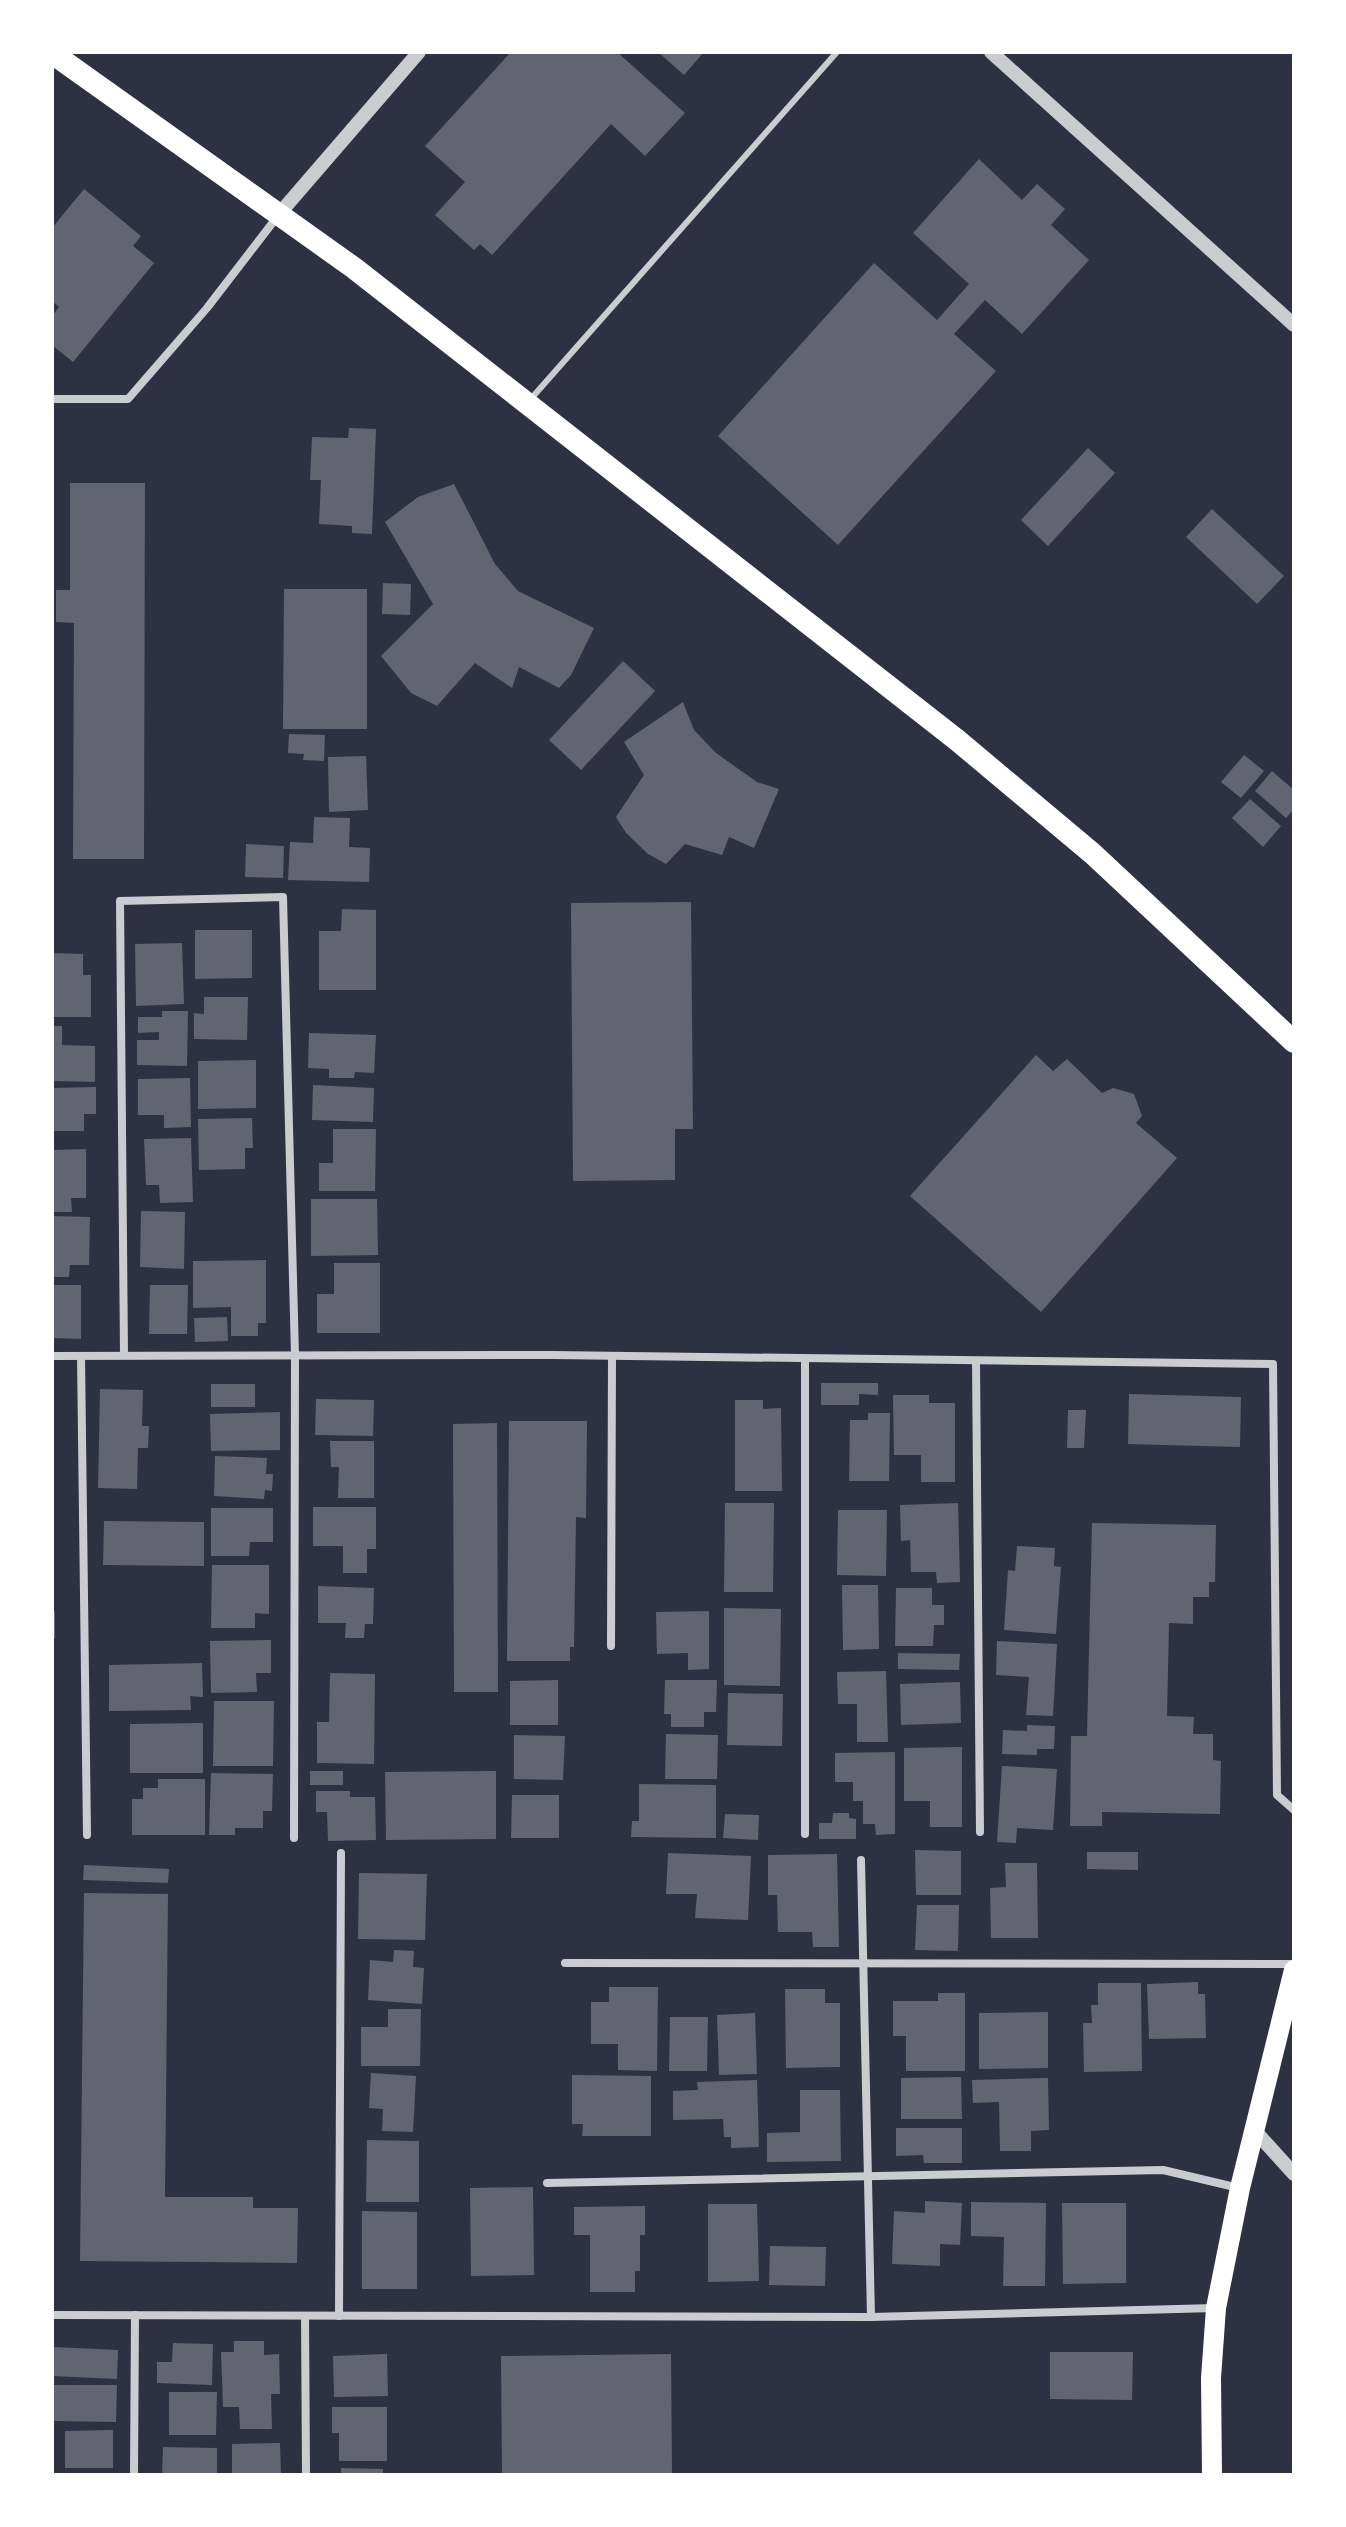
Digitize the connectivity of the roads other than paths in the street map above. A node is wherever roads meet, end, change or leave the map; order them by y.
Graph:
1 (419, 52) edge
2 (837, 52) edge
3 (991, 52) edge
4 (52, 53) edge
5 (280, 213) junction
6 (1294, 325) edge
7 (52, 399) edge
8 (526, 403) junction
9 (1294, 1042) edge
10 (124, 1355) junction
11 (295, 1355) junction
12 (52, 1356) edge
13 (81, 1356) junction
14 (612, 1356) junction
15 (805, 1359) junction
16 (976, 1362) junction
17 (611, 1646) dead end
18 (1294, 1810) edge
19 (980, 1832) dead end
20 (805, 1834) dead end
21 (87, 1835) dead end
22 (294, 1838) dead end
23 (341, 1853) dead end
24 (861, 1860) dead end
25 (565, 1963) dead end
26 (1294, 1964) edge
27 (864, 1966) junction
28 (1294, 1970) edge
29 (1255, 2131) junction
30 (1294, 2174) edge
31 (865, 2177) junction
32 (547, 2183) dead end
33 (1240, 2188) junction
34 (1216, 2308) junction
35 (52, 2315) edge
36 (135, 2315) junction
37 (305, 2316) junction
38 (339, 2316) junction
39 (871, 2317) junction
40 (134, 2475) edge
41 (306, 2475) edge
42 (1212, 2475) edge

1 - 5 street
2 - 8 lane
3 - 6 street
4 - 5 highway
5 - 7 street
5 - 8 highway
8 - 9 highway
10 - 11 street
10 - 11 street
10 - 13 street
11 - 14 street
11 - 22 street
12 - 13 street
13 - 21 street
14 - 15 street
14 - 17 street
15 - 16 street
15 - 20 street
16 - 18 street
16 - 19 street
23 - 38 street
24 - 27 street
25 - 27 street
26 - 27 street
27 - 31 street
28 - 29 main road
29 - 30 street
29 - 33 main road
31 - 32 street
31 - 33 street
31 - 39 street
33 - 34 main road
34 - 39 street
34 - 42 main road
35 - 36 street
36 - 37 street
36 - 40 street
37 - 38 street
37 - 41 street
38 - 39 street

